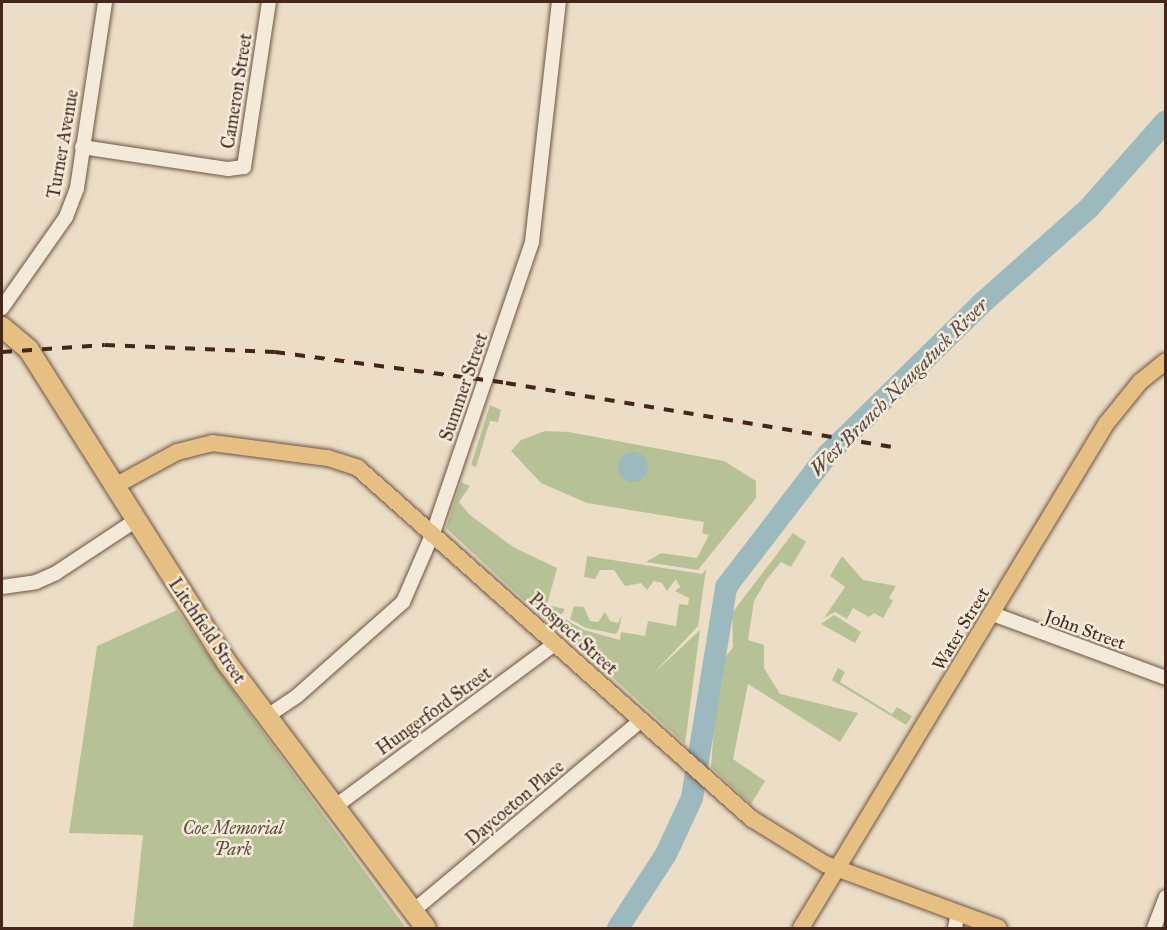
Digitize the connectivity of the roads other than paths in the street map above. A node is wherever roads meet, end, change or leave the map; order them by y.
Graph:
1 (105, 2) edge
2 (269, 2) edge
3 (559, 2) edge
4 (82, 147) junction
5 (2, 308) edge
6 (2, 327) edge
7 (1166, 361) edge
8 (112, 487) junction
9 (135, 521) junction
10 (433, 533) junction
11 (2, 587) edge
12 (993, 614) junction
13 (556, 643) junction
14 (1166, 678) edge
15 (266, 717) junction
16 (639, 722) junction
17 (333, 808) junction
18 (839, 868) junction
19 (1166, 897) edge
20 (413, 911) junction
21 (956, 921) edge
22 (426, 928) edge
23 (801, 928) edge
24 (999, 928) edge
25 (1154, 928) edge

1 - 4 street, Turner Avenue
2 - 4 street, Cameron Street
3 - 10 street, Summer Street
4 - 5 street, Turner Avenue
6 - 8 highway, Litchfield Street
7 - 12 main road, Water Street
8 - 9 highway, Litchfield Street
8 - 10 main road, Prospect Street
9 - 11 street
9 - 15 highway, Litchfield Street
10 - 13 main road, Prospect Street
10 - 15 street, Summer Street
12 - 14 street, John Street
12 - 18 main road, Water Street
13 - 16 main road, Prospect Street
13 - 17 street, Hungerford Street
15 - 17 highway, Litchfield Street
16 - 18 main road, Prospect Street
16 - 20 street, Daycoeton Place
17 - 20 highway, Litchfield Street
18 - 21 main road, Prospect Street
18 - 23 main road, Water Street
19 - 25 street
20 - 22 highway, Litchfield Street
21 - 24 main road, Prospect Street

